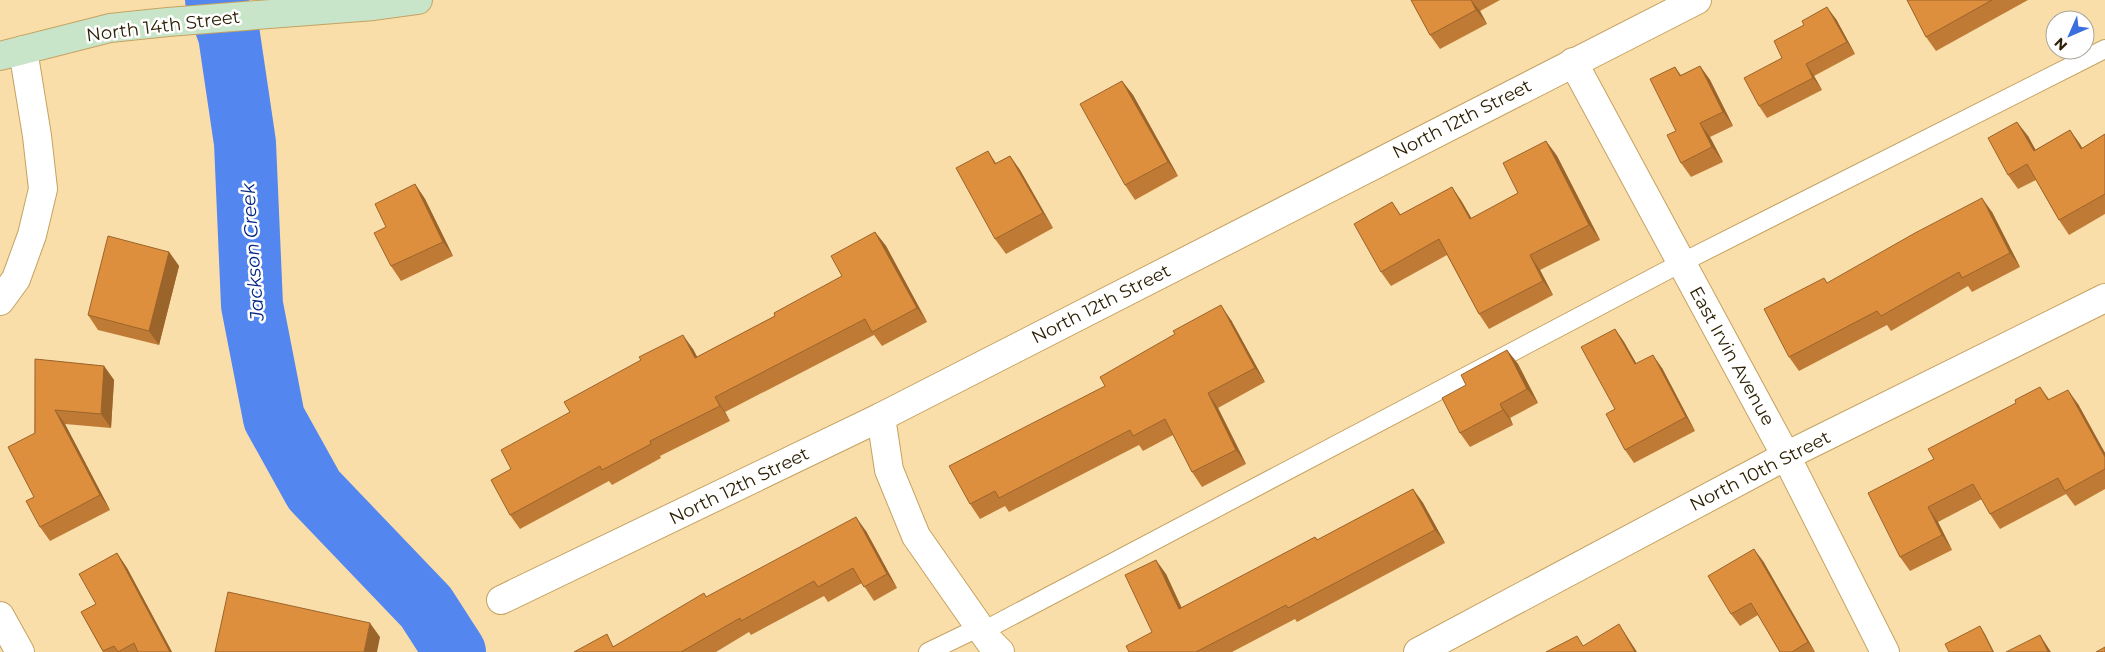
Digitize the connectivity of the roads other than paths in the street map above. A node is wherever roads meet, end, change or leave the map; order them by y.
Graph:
1 (418, 0) edge
2 (1697, 0) edge
3 (2105, 49) edge
4 (11, 53) edge
5 (1573, 62) junction
6 (1681, 263) junction
7 (2105, 298) edge
8 (0, 301) edge
9 (882, 417) junction
10 (1786, 456) junction
11 (501, 600) dead end
12 (0, 616) edge
13 (982, 629) junction
14 (20, 652) edge
15 (928, 652) edge
16 (1000, 652) edge
17 (1418, 652) edge
18 (1884, 652) edge

1 - 4 street, North 14th Street
2 - 5 street, North 12th Street
3 - 6 lane
4 - 8 street
5 - 6 street, East Irvin Avenue
5 - 9 street, North 12th Street
6 - 10 street, East Irvin Avenue
6 - 13 lane
7 - 10 street, North 10th Street
9 - 11 street, North 12th Street
9 - 13 street
10 - 17 street, North 10th Street
10 - 18 street, East Irvin Avenue
12 - 14 street
13 - 15 lane
13 - 16 street

